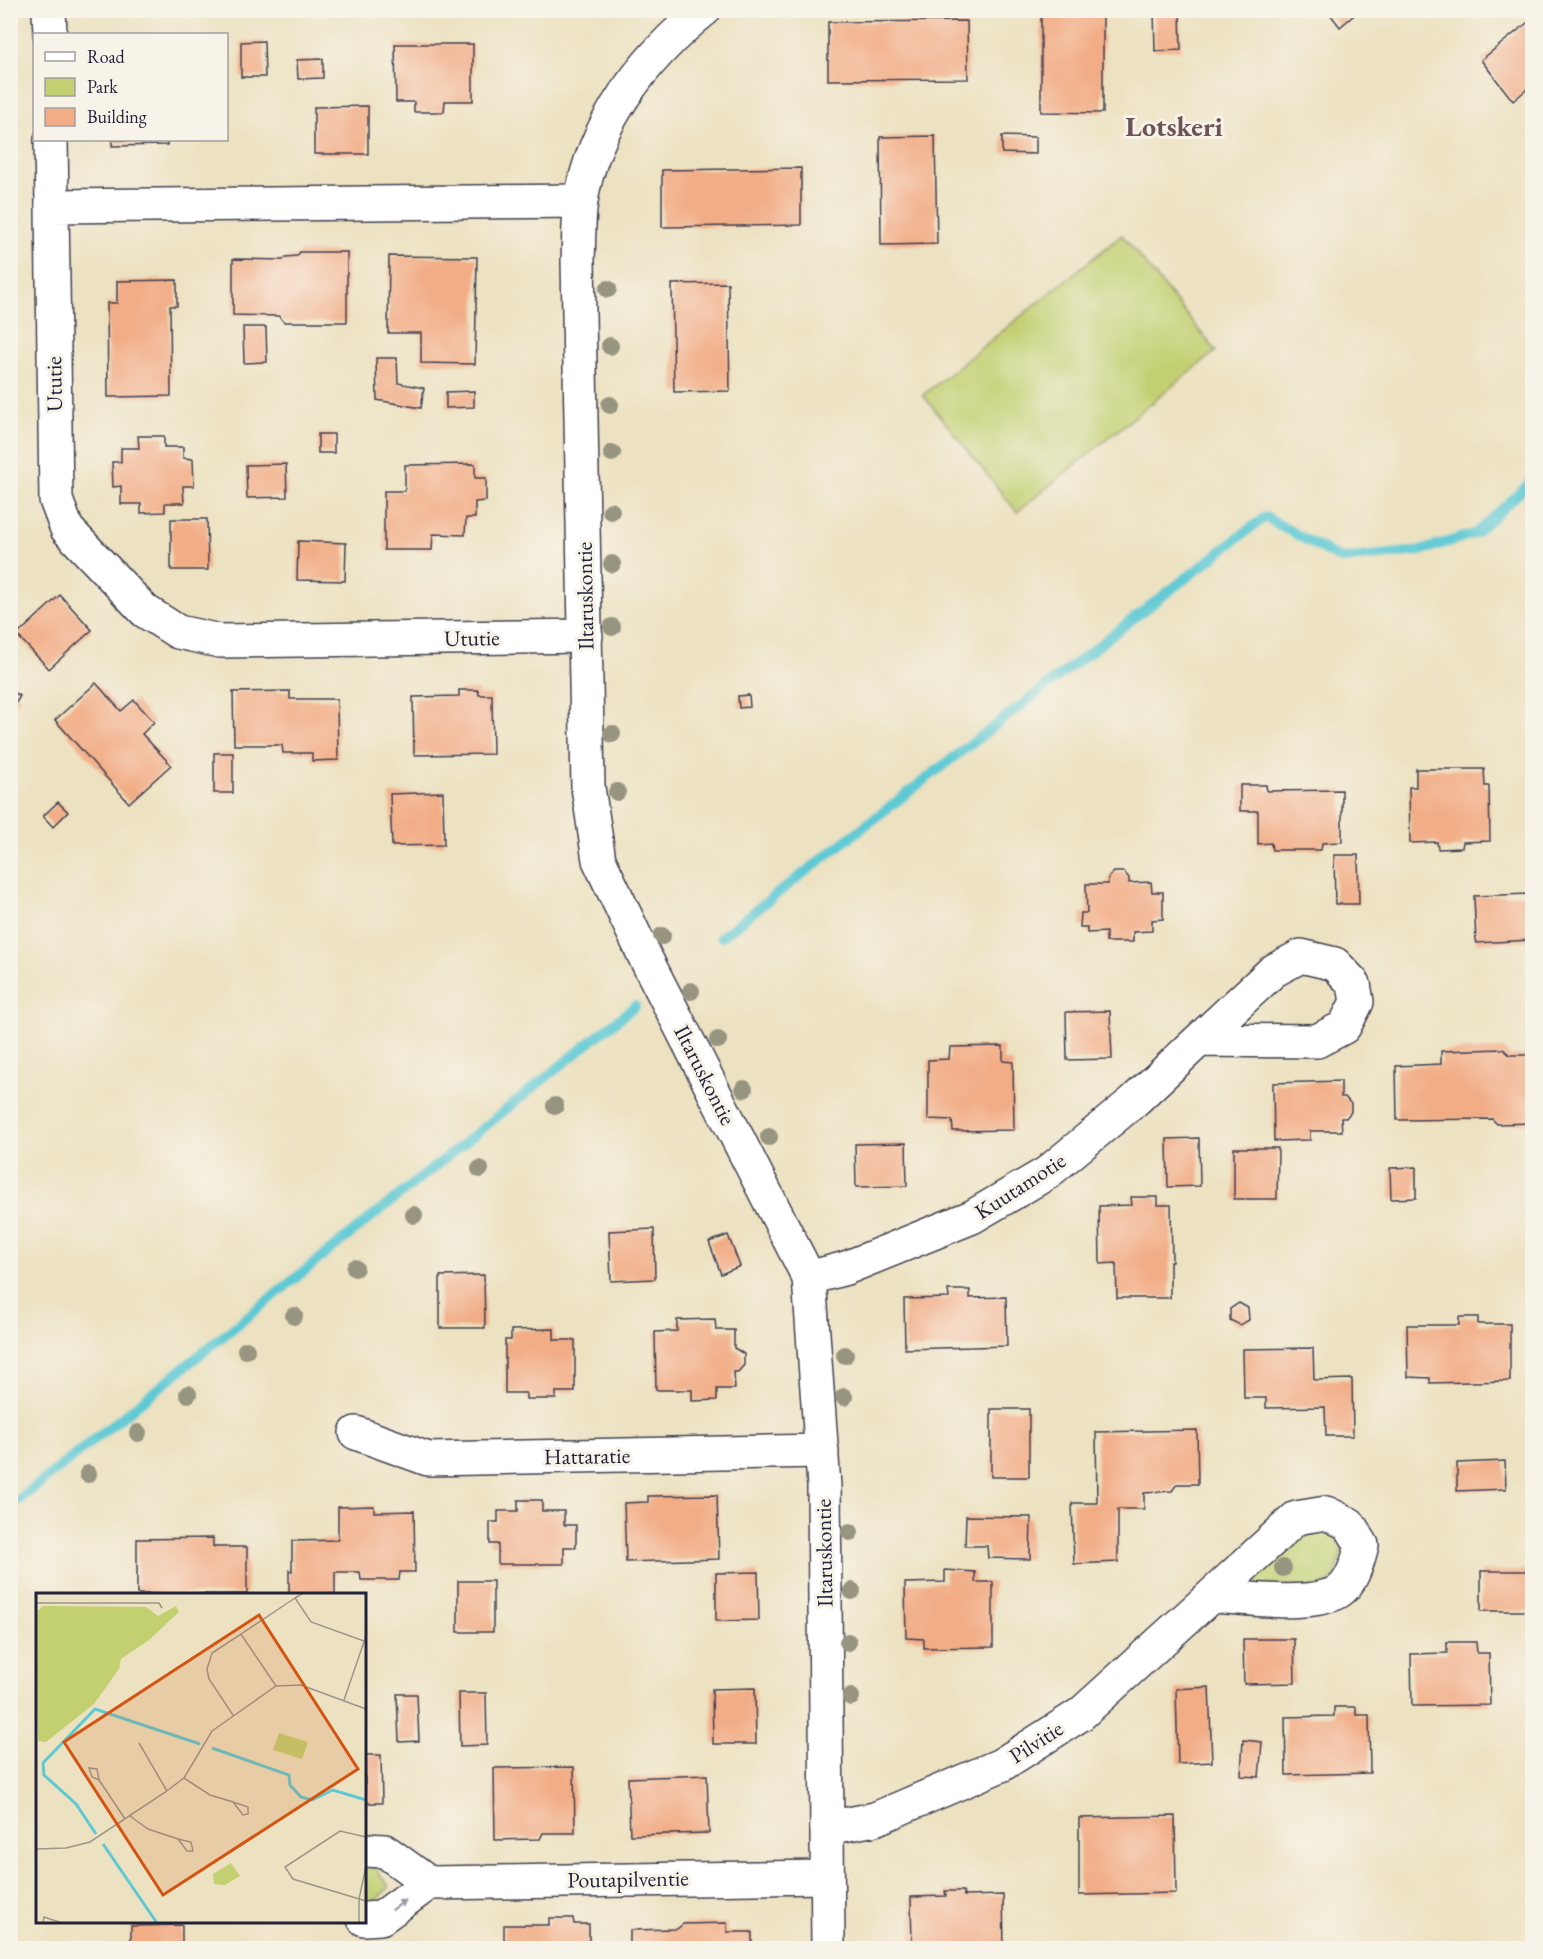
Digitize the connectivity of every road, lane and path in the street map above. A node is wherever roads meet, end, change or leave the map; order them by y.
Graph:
1 (49, 10) edge
2 (704, 10) edge
3 (50, 33) edge
4 (51, 141) edge
5 (581, 201) junction
6 (52, 206) junction
7 (586, 636) junction
8 (1199, 1040) dead end
9 (809, 1278) junction
10 (356, 1433) dead end
11 (822, 1451) junction
12 (1211, 1596) dead end
13 (827, 1828) junction
14 (366, 1850) edge
15 (827, 1877) junction
16 (429, 1883) junction
17 (366, 1919) edge
18 (828, 1948) edge

1 - 3 street
2 - 5 street, Iltaruskontie
4 - 6 street, Ututie
5 - 6 street
5 - 7 street, Iltaruskontie
6 - 7 street, Ututie
7 - 9 street, Iltaruskontie
8 - 9 street, Kuutamotie
9 - 11 street, Iltaruskontie
10 - 11 street, Hattaratie
11 - 13 street, Iltaruskontie
12 - 13 street, Pilvitie
13 - 15 street, Iltaruskontie
14 - 16 street
15 - 16 street, Poutapilventie
15 - 18 street, Iltaruskontie
17 -> 16 street

